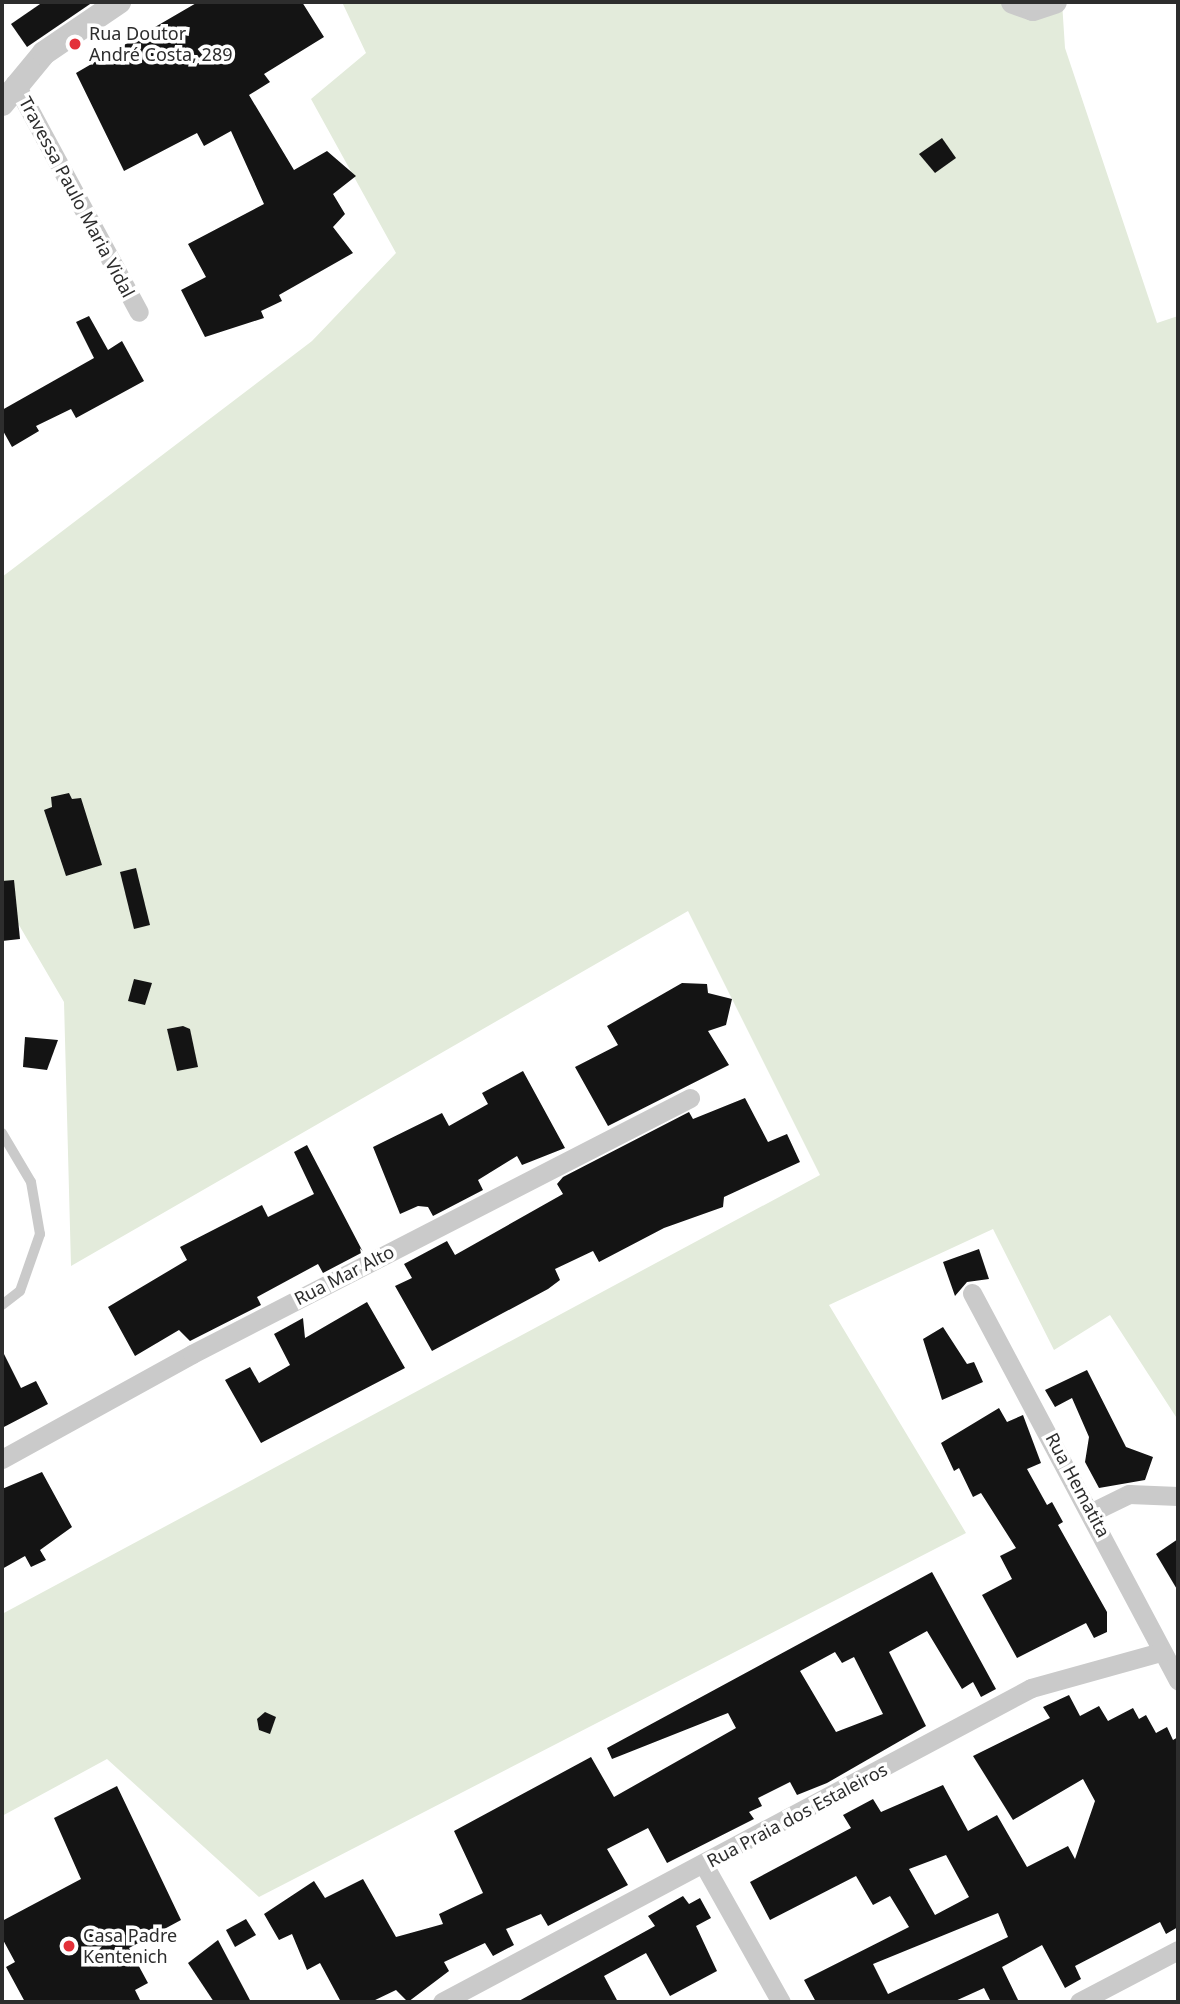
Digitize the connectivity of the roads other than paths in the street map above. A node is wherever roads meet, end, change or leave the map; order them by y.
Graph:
1 (119, 2) edge
2 (1013, 2) edge
3 (1055, 2) edge
4 (15, 83) junction
5 (2, 104) edge
6 (139, 312) dead end
7 (690, 1098) dead end
8 (2, 1133) edge
9 (972, 1293) dead end
10 (2, 1305) edge
11 (2, 1459) edge
12 (1178, 1496) edge
13 (1094, 1511) junction
14 (1161, 1652) junction
15 (1178, 1681) edge
16 (704, 1864) junction
17 (1178, 1950) edge
18 (442, 2002) edge
19 (781, 2002) edge
20 (1079, 2002) edge

1 - 4 street
2 - 3 street
4 - 5 street
4 - 6 street, Travessa Paulo Maria Vidal
7 - 11 street, Rua Mar Alto
8 - 10 lane
9 - 13 street, Rua Hematita
12 - 13 street
13 - 14 street, Rua Hematita
14 - 15 street, Rua Hematita
14 - 16 street, Rua Praia dos Estaleiros
16 - 18 street, Rua Praia dos Estaleiros
16 - 19 street
17 - 20 street

